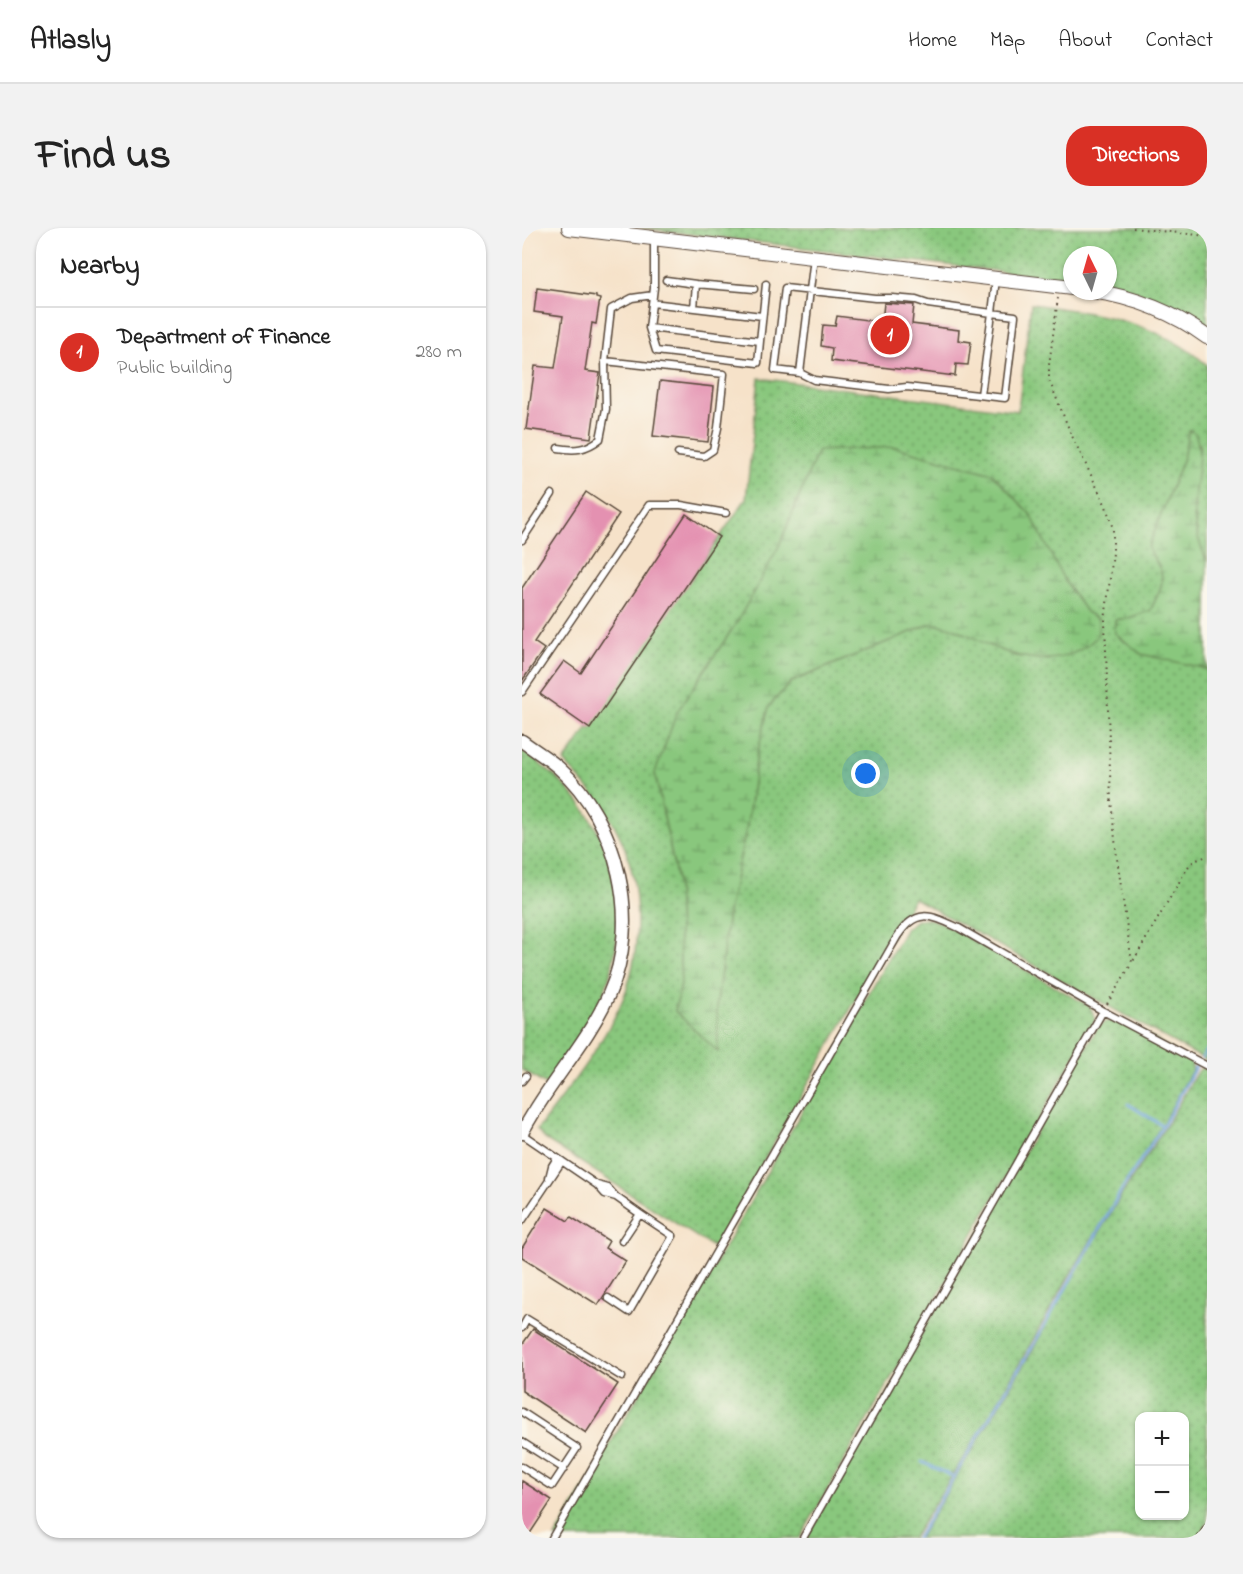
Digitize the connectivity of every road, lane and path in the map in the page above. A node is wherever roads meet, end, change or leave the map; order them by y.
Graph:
1 (569, 228) edge
2 (1133, 228) edge
3 (1207, 236) edge
4 (654, 238) junction
5 (813, 257) junction
6 (996, 278) junction
7 (666, 280) dead end
8 (696, 284) junction
9 (766, 284) dead end
10 (1063, 287) edge
11 (754, 289) dead end
12 (810, 291) junction
13 (653, 295) junction
14 (1117, 297) edge
15 (1063, 300) edge
16 (652, 303) junction
17 (694, 308) junction
18 (992, 313) junction
19 (762, 316) junction
20 (649, 328) junction
21 (1207, 337) edge
22 (760, 341) junction
23 (605, 361) junction
24 (800, 373) junction
25 (981, 395) junction
26 (558, 448) dead end
27 (678, 453) dead end
28 (552, 494) dead end
29 (726, 513) dead end
30 (522, 540) edge
31 (522, 692) edge
32 (522, 741) edge
33 (1207, 856) edge
34 (1132, 963) junction
35 (1105, 1008) junction
36 (1206, 1065) edge
37 (523, 1131) edge
38 (559, 1159) junction
39 (640, 1214) junction
40 (522, 1221) edge
41 (622, 1241) dead end
42 (608, 1298) dead end
43 (522, 1328) edge
44 (622, 1377) dead end
45 (522, 1412) edge
46 (522, 1442) edge
47 (522, 1467) edge
48 (564, 1469) junction
49 (1207, 1528) edge
50 (552, 1538) edge
51 (803, 1538) edge
52 (1201, 1538) edge

1 - 4 street
2 - 3 path
4 - 5 street
4 - 13 lane
5 - 6 street
5 - 12 lane
6 - 10 street
6 - 18 lane
7 - 8 lane
8 - 11 lane
8 - 17 lane
9 - 19 lane
12 - 18 lane
12 - 24 lane
12 - 24 lane
13 - 16 lane
13 - 23 lane
14 - 21 street
15 - 34 path
16 - 17 lane
16 - 20 lane
17 - 19 lane
18 - 25 lane
18 - 25 lane
19 - 22 lane
20 - 22 lane
20 - 22 lane
23 - 26 lane
23 - 27 lane
24 - 25 lane
28 - 30 lane
29 - 31 lane
32 - 37 street
33 - 34 path
34 - 35 path
35 - 36 lane
35 - 50 lane
35 - 51 lane
37 - 38 lane
38 - 39 lane
38 - 40 lane
39 - 41 lane
39 - 42 lane
43 - 44 lane
45 - 48 lane
46 - 48 lane
47 - 48 lane
49 - 52 lane

